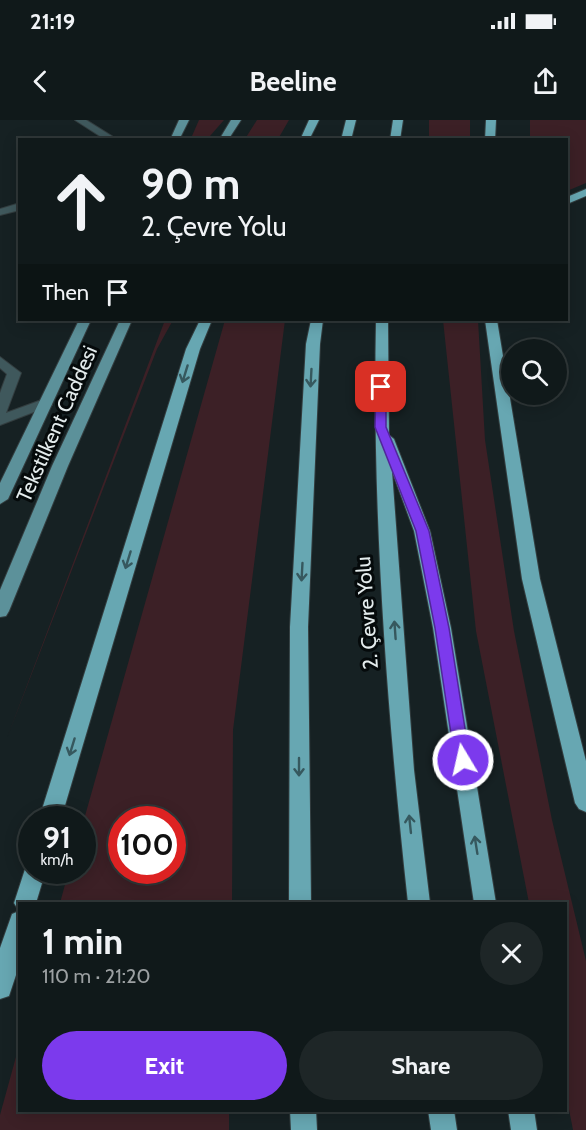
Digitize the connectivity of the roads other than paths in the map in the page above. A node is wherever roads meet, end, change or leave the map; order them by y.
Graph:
1 (80, 120) edge
2 (184, 120) edge
3 (236, 120) edge
4 (314, 120) edge
5 (351, 120) edge
6 (398, 120) edge
7 (491, 120) edge
8 (111, 138) edge
9 (175, 138) edge
10 (224, 138) edge
11 (305, 138) edge
12 (346, 138) edge
13 (395, 138) edge
14 (490, 138) edge
15 (586, 192) edge
16 (18, 195) edge
17 (0, 200) edge
18 (568, 201) edge
19 (18, 207) edge
20 (0, 212) edge
21 (85, 321) edge
22 (126, 321) edge
23 (206, 321) edge
24 (317, 321) edge
25 (382, 321) edge
26 (491, 321) edge
27 (501, 321) edge
28 (498, 352) junction
29 (0, 361) edge
30 (47, 402) junction
31 (0, 412) edge
32 (0, 421) edge
33 (381, 427) junction
34 (0, 499) edge
35 (0, 611) edge
36 (586, 803) edge
37 (54, 806) edge
38 (31, 884) edge
39 (25, 902) edge
40 (300, 902) edge
41 (418, 902) edge
42 (485, 902) edge
43 (18, 928) edge
44 (0, 987) edge
45 (303, 1112) edge
46 (441, 1112) edge
47 (521, 1112) edge
48 (304, 1130) edge
49 (444, 1130) edge
50 (525, 1130) edge

1 - 8 street
2 - 9 main road
3 - 10 main road
4 - 11 highway
5 - 12 highway
6 - 13 highway
7 - 14 highway
15 - 18 highway
16 - 17 street
19 - 20 street
21 - 30 main road, Tekstilkent Caddesi
22 - 35 main road, Tekstilkent Caddesi
23 -> 37 highway
24 -> 40 highway
25 - 33 highway, 2. Çevre Yolu
26 - 28 highway
27 - 28 highway
28 - 36 highway
29 - 31 street
30 - 32 street
30 - 34 main road, Tekstilkent Caddesi
41 -> 33 highway, 2. Çevre Yolu
42 -> 33 highway
38 - 39 highway
43 - 44 highway
45 - 48 highway
46 - 49 highway
47 - 50 highway

